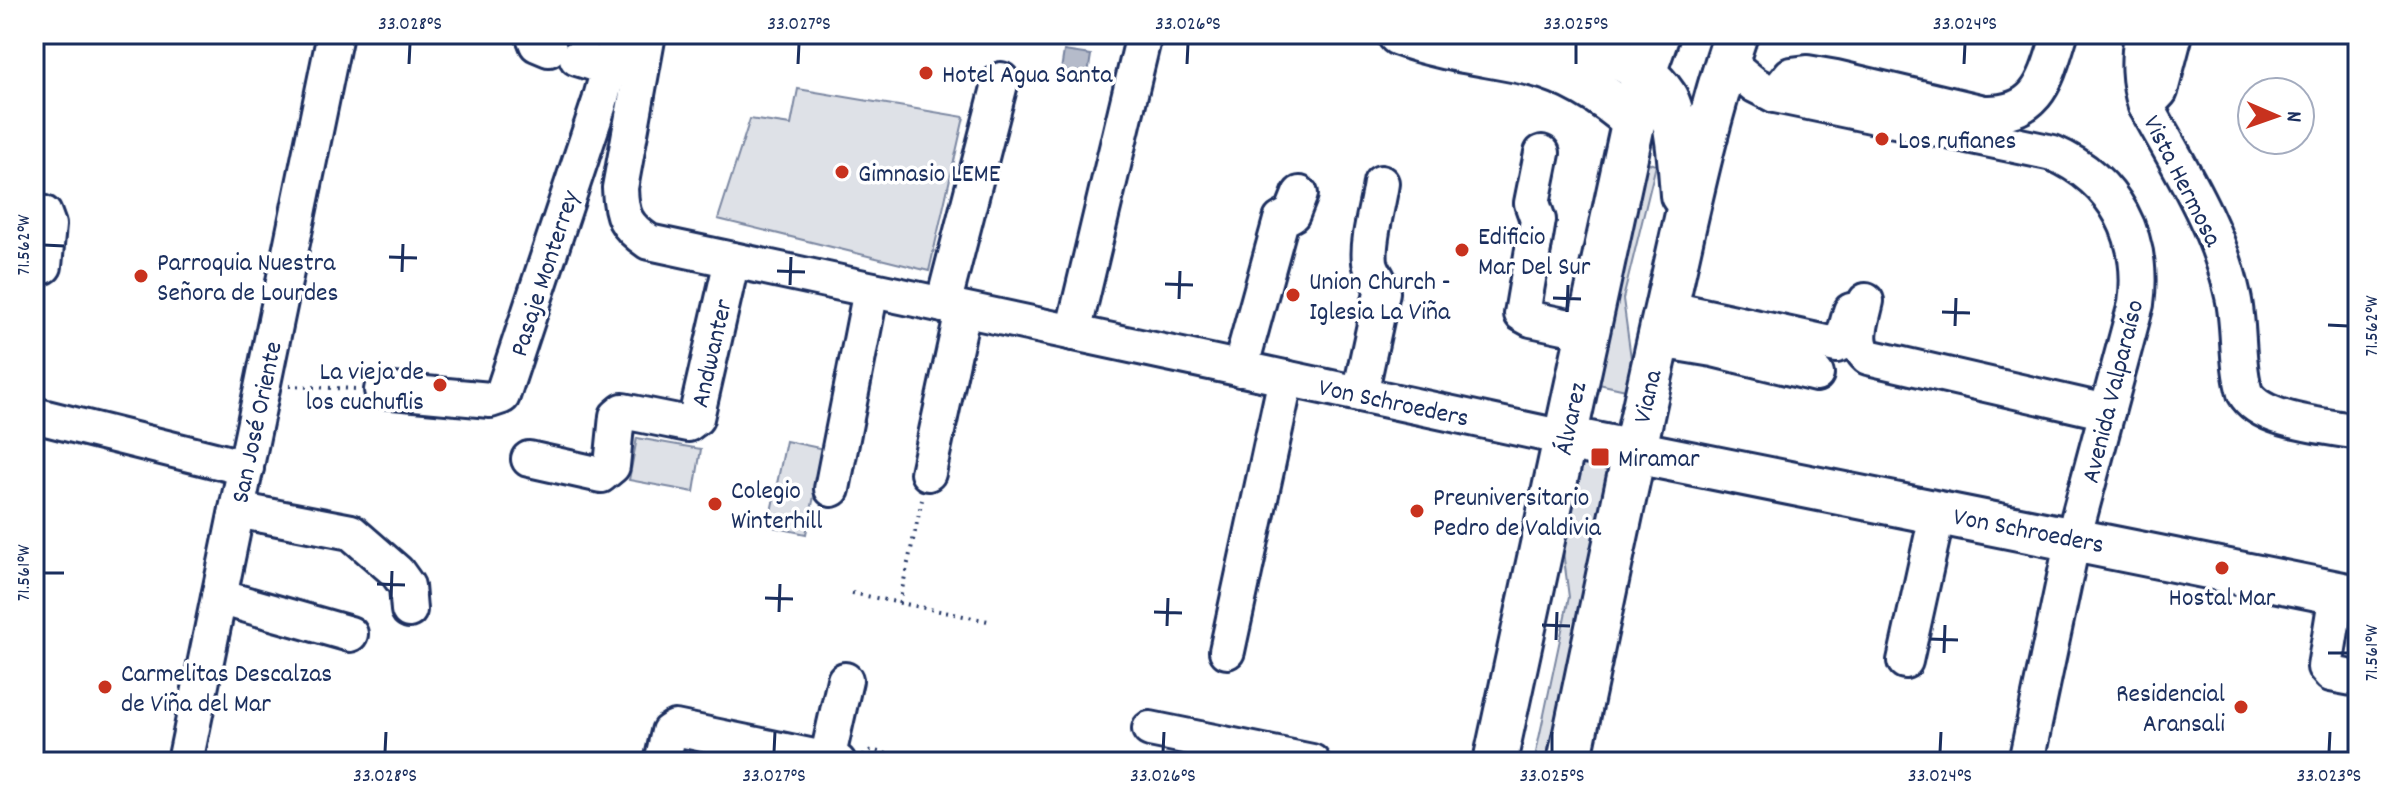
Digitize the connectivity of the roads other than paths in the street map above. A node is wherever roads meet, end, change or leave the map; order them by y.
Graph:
1 (335, 34) edge
2 (619, 34) edge
3 (648, 34) edge
4 (1399, 34) edge
5 (1545, 34) edge
6 (1658, 34) edge
7 (2060, 34) edge
8 (2142, 34) edge
9 (2175, 34) edge
10 (1144, 35) edge
11 (1732, 48) edge
12 (567, 52) edge
13 (1644, 73) junction
14 (1001, 80) dead end
15 (1775, 95) junction
16 (2146, 106) junction
17 (1634, 121) junction
18 (1542, 153) dead end
19 (1381, 183) dead end
20 (1300, 194) dead end
21 (34, 211) edge
22 (1685, 223) junction
23 (732, 260) junction
24 (44, 266) dead end
25 (871, 290) junction
26 (953, 308) junction
27 (1662, 324) junction
28 (1588, 331) junction
29 (1073, 333) junction
30 (1240, 369) junction
31 (1816, 374) dead end
32 (1286, 378) junction
33 (382, 390) road end
34 (1360, 394) junction
35 (2107, 412) junction
36 (34, 415) edge
37 (2358, 432) edge
38 (1565, 438) junction
39 (1634, 450) junction
40 (529, 459) dead end
41 (246, 468) junction
42 (928, 473) road end
43 (832, 489) dead end
44 (237, 510) junction
45 (1938, 511) junction
46 (2073, 539) junction
47 (2348, 595) edge
48 (219, 597) junction
49 (409, 610) dead end
50 (350, 634) dead end
51 (1227, 651) dead end
52 (1905, 661) dead end
53 (2358, 679) edge
54 (845, 680) dead end
55 (1150, 729) dead end
56 (832, 761) edge
57 (185, 762) edge
58 (662, 762) edge
59 (1312, 762) edge
60 (1495, 762) edge
61 (1569, 762) edge
62 (2026, 762) edge

1 - 41 street, San José Oriente
2 - 12 street, Pasaje Monterrey
3 - 23 street, Von Schroeders
4 - 17 main road
5 - 13 main road
6 - 13 main road, Álvarez
7 - 15 street
8 - 16 street, Vista Hermosa
9 - 16 street
10 - 29 street
11 - 15 street, Avenida Valparaíso
11 - 22 main road, Viana
12 - 33 street, Pasaje Monterrey
13 - 17 main road, Álvarez
13 - 22 main road
14 - 26 street
15 - 35 street, Avenida Valparaíso
16 - 37 street, Vista Hermosa
17 - 28 main road, Álvarez
18 - 28 street
19 - 34 street
20 - 30 street
21 - 24 street
22 - 27 main road, Viana
23 - 25 street, Von Schroeders
23 - 40 street, Andwanter
25 - 26 street, Von Schroeders
25 - 43 street
26 - 29 street, Von Schroeders
26 - 42 street
27 - 31 street
27 - 35 street
27 - 39 main road, Viana
28 - 38 main road, Álvarez
29 - 30 street, Von Schroeders
30 - 32 street, Von Schroeders
32 - 34 street, Von Schroeders
32 - 51 street
34 - 38 street, Von Schroeders
35 - 46 street, Avenida Valparaíso
36 - 41 street
38 - 39 main road, Von Schroeders
38 - 60 main road, Álvarez
39 - 45 main road, Von Schroeders
39 - 61 main road, Viana
41 - 44 street, San José Oriente
44 - 48 street, San José Oriente
44 - 49 street
45 - 46 main road, Von Schroeders
45 - 52 street
46 - 47 main road, Von Schroeders
46 - 62 street, Avenida Valparaíso
47 - 53 street
48 - 50 street
48 - 57 street, San José Oriente
54 - 56 street
55 - 59 street
56 - 58 street

